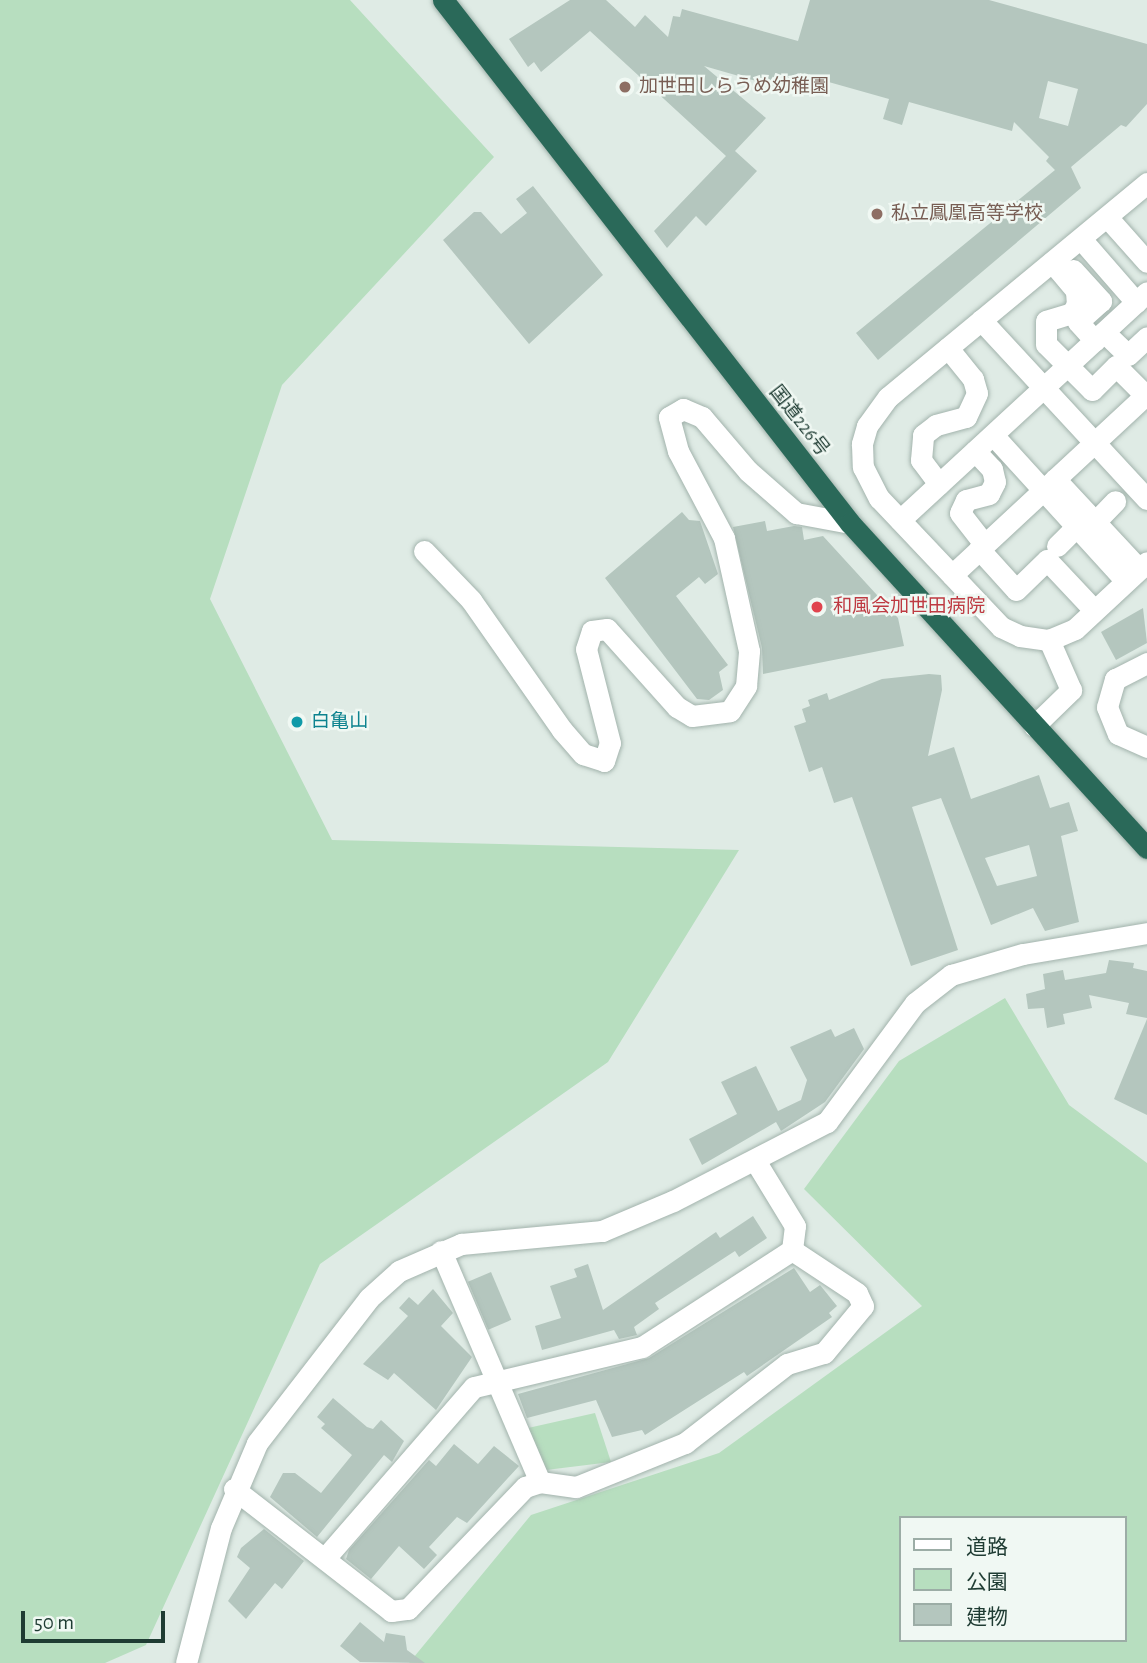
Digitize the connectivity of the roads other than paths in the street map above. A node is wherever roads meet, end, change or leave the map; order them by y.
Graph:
1 (443, 0) edge
2 (1147, 184) edge
3 (1107, 217) junction
4 (1081, 239) junction
5 (1056, 259) junction
6 (1147, 262) edge
7 (1142, 297) edge
8 (981, 320) junction
9 (1100, 336) junction
10 (1147, 337) edge
11 (948, 348) junction
12 (1068, 366) junction
13 (1044, 388) junction
14 (1146, 395) edge
15 (993, 435) junction
16 (1094, 443) junction
17 (975, 451) junction
18 (939, 484) junction
19 (1049, 485) junction
20 (1147, 499) edge
21 (1115, 501) dead end
22 (900, 520) junction
23 (850, 523) junction
24 (1086, 524) junction
25 (1057, 546) dead end
26 (982, 547) junction
27 (424, 551) dead end
28 (1137, 571) edge
29 (951, 575) junction
30 (1094, 610) junction
31 (1049, 640) junction
32 (1147, 663) edge
33 (1071, 690) junction
34 (1108, 692) junction
35 (1034, 726) junction
36 (1147, 747) edge
37 (1147, 848) edge
38 (1147, 933) edge
39 (756, 1162) junction
40 (792, 1250) junction
41 (441, 1251) junction
42 (492, 1380) junction
43 (540, 1482) junction
44 (234, 1489) junction
45 (326, 1557) junction
46 (186, 1663) edge

1 - 23 highway, 国道226号
2 - 3 street
3 - 4 street
3 - 6 street
4 - 5 street
4 - 7 street
5 - 8 street
5 - 9 street
5 - 12 street
7 - 9 street
8 - 11 street
8 - 13 street
9 - 10 street
9 - 12 street
11 - 18 street
11 - 22 street
12 - 13 street
12 - 14 street
13 - 15 street
13 - 16 street
14 - 16 street
15 - 17 street
15 - 19 street
16 - 19 street
16 - 20 street
17 - 18 street
17 - 26 street
18 - 22 street
19 - 24 street
19 - 26 street
21 - 24 street
22 - 29 street
23 - 27 street
23 - 35 highway, 国道226号
24 - 25 street
24 - 28 street
26 - 29 street
26 - 30 street
28 - 30 street
29 - 31 street
30 - 31 street
31 - 33 street
32 - 34 street
33 - 34 street
33 - 35 street
34 - 36 street
35 - 37 highway, 国道226号
38 - 39 street
39 - 40 street
39 - 41 street
40 - 42 street
40 - 43 street
41 - 42 street
41 - 44 street
42 - 43 street
42 - 45 street
43 - 45 street
44 - 45 street
44 - 46 street

